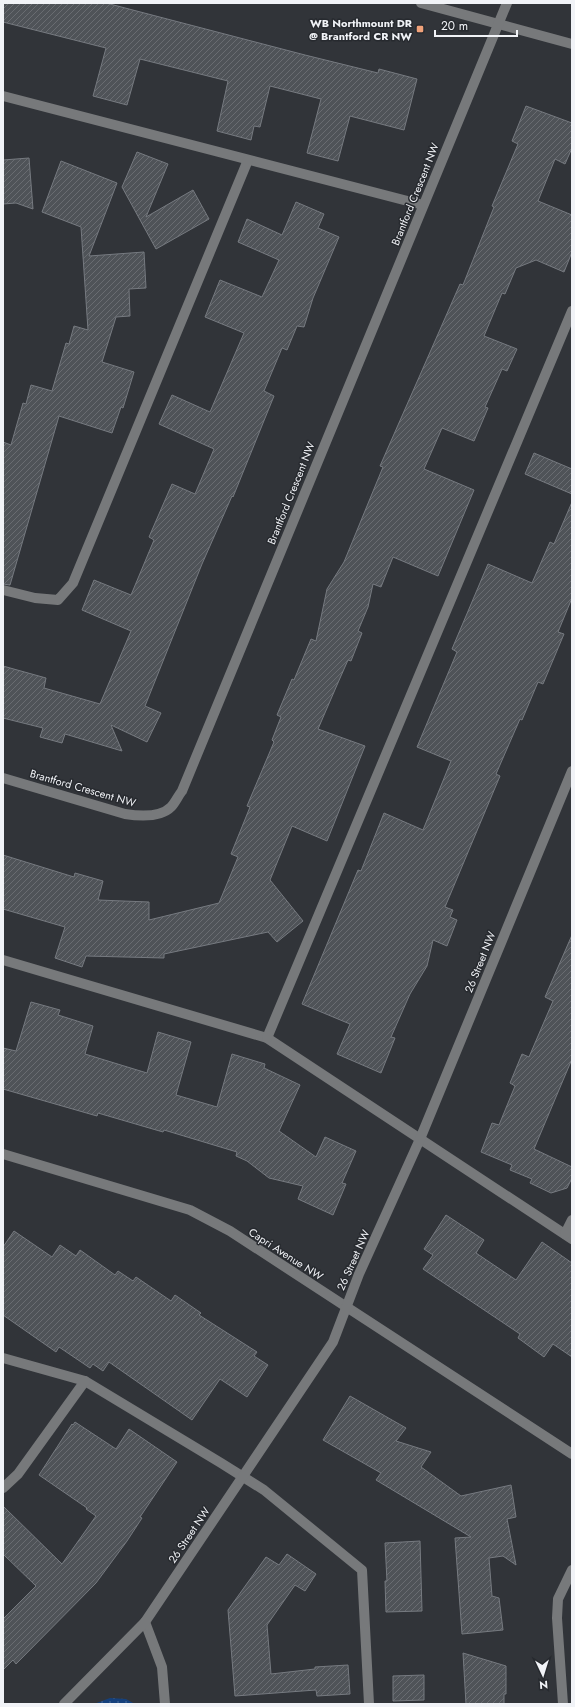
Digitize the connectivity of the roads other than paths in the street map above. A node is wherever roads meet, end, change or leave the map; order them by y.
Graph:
1 (421, 3) edge
2 (507, 3) edge
3 (498, 25) junction
4 (572, 44) edge
5 (3, 96) edge
6 (248, 160) junction
7 (423, 205) junction
8 (572, 311) edge
9 (3, 590) edge
10 (572, 771) edge
11 (3, 778) edge
12 (3, 960) edge
13 (267, 1038) junction
14 (420, 1139) junction
15 (3, 1154) edge
16 (572, 1220) edge
17 (568, 1236) edge
18 (346, 1308) junction
19 (3, 1358) edge
20 (85, 1381) junction
21 (572, 1454) edge
22 (242, 1478) junction
23 (3, 1488) edge
24 (572, 1570) edge
25 (145, 1622) junction
26 (64, 1704) edge
27 (165, 1704) edge
28 (370, 1704) edge
29 (563, 1704) edge

1 - 3 street
2 - 3 street, Brantford Crescent NW
3 - 4 street
3 - 7 street, Brantford Crescent NW
5 - 6 street
6 - 7 street
6 - 9 street
7 - 11 street, Brantford Crescent NW
8 - 13 street
10 - 14 street, 26 Street NW
12 - 13 street
13 - 14 street
14 - 17 street
14 - 18 street, 26 Street NW
15 - 18 street, Capri Avenue NW
16 - 17 street
18 - 21 street, Capri Avenue NW
18 - 22 street, 26 Street NW
19 - 20 street
20 - 22 street
20 - 23 street
22 - 25 street, 26 Street NW
22 - 28 street
24 - 29 street
25 - 26 street, 26 Street NW
25 - 27 street

